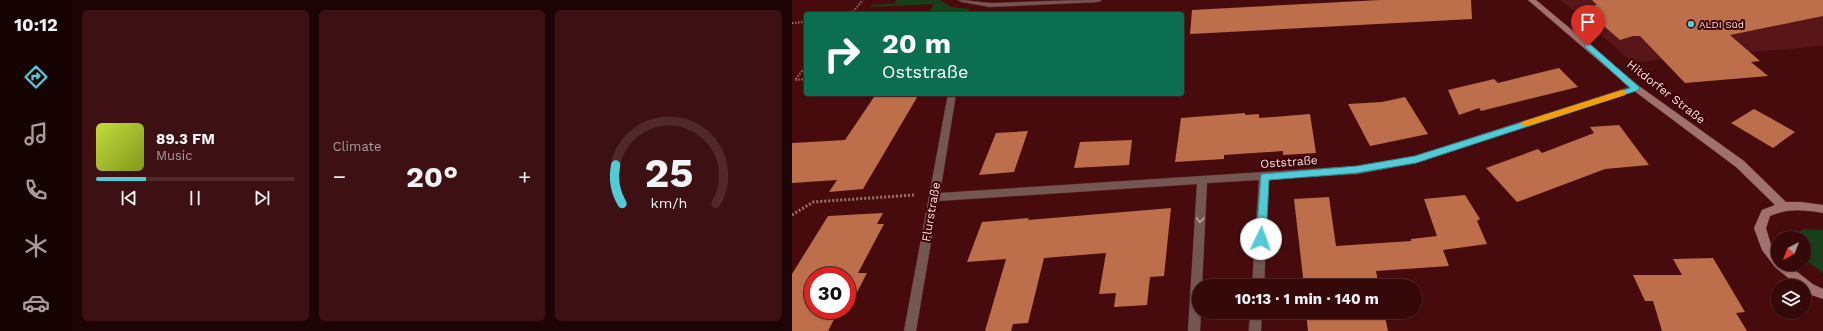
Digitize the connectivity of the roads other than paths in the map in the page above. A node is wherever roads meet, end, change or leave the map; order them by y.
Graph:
1 (962, 0) edge
2 (1098, 0) edge
3 (1532, 0) edge
4 (1048, 1) edge
5 (1636, 88) junction
6 (952, 96) edge
7 (1264, 177) junction
8 (1202, 181) junction
9 (934, 197) junction
10 (1783, 206) junction
11 (1823, 210) edge
12 (1771, 253) edge
13 (1789, 271) edge
14 (1258, 279) edge
15 (1823, 294) edge
16 (1256, 319) edge
17 (910, 331) edge
18 (1194, 331) edge
19 (1255, 331) edge

1 - 4 street
2 - 4 street
3 - 5 street, Hitdorfer Straße
5 - 7 street, Oststraße
5 - 10 street, Hitdorfer Straße
6 - 9 street, Flurstraße
7 - 8 street, Oststraße
7 - 14 street
8 - 9 street, Oststraße
8 -> 18 street
9 - 17 street, Flurstraße
10 - 11 street
10 - 12 street
13 - 15 street
16 - 19 street

